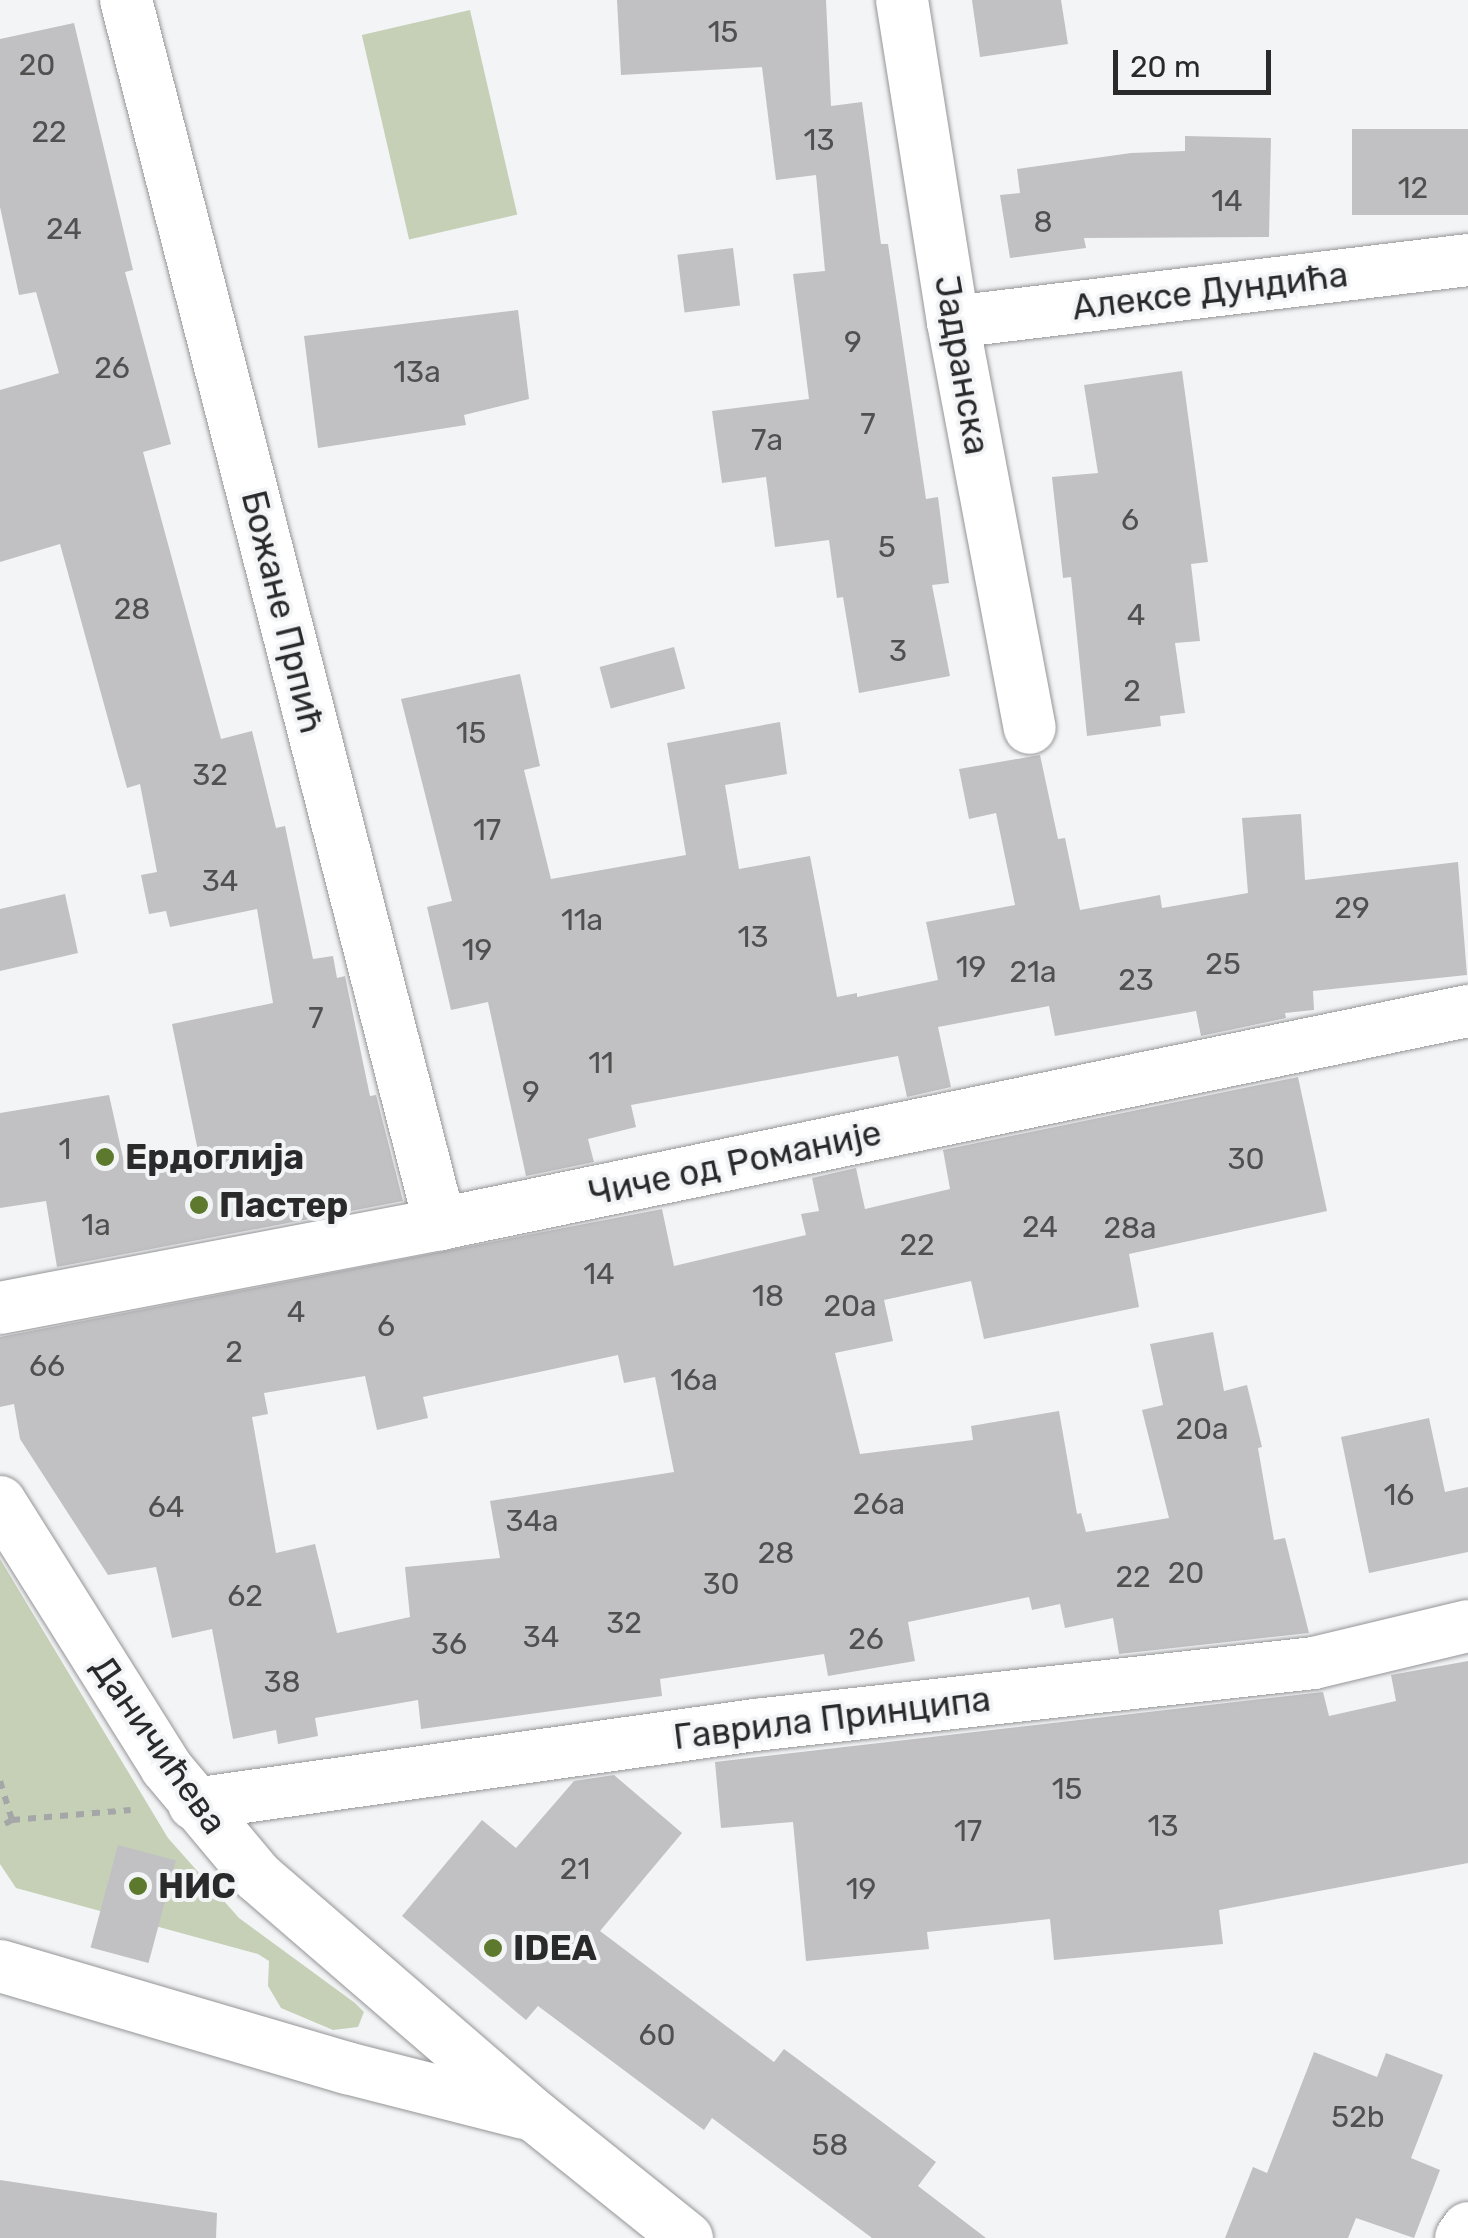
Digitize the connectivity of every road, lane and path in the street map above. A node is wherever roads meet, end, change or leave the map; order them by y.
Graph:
1 (126, 0) edge
2 (902, 0) edge
3 (1468, 260) edge
4 (952, 322) junction
5 (1030, 728) dead end
6 (1468, 1011) edge
7 (440, 1224) junction
8 (0, 1308) edge
9 (0, 1502) edge
10 (1468, 1626) edge
11 (0, 1781) edge
12 (194, 1804) junction
13 (12, 1820) junction
14 (0, 1827) edge
15 (360, 1965) junction
16 (0, 1966) edge
17 (347, 2068) junction
18 (535, 2116) junction
19 (1468, 2228) edge
20 (686, 2238) edge
21 (1461, 2238) edge

1 - 7 street, Божане Прпић
2 - 4 street, Јадранска
3 - 4 street, Алексе Дундића
4 - 5 street, Јадранска
6 - 7 street, Чиче од Романије
7 - 8 street, Чиче од Романије
9 - 12 street, Даничићева
10 - 12 street, Гаврила Принципа
11 - 13 path
12 - 13 path
12 - 15 street, Даничићева
13 - 14 path
15 - 17 street
15 - 18 street, Даничићева
16 - 17 street, Даничићева
17 - 18 street, Даничићева
18 - 20 street, Даничићева
19 - 21 street

